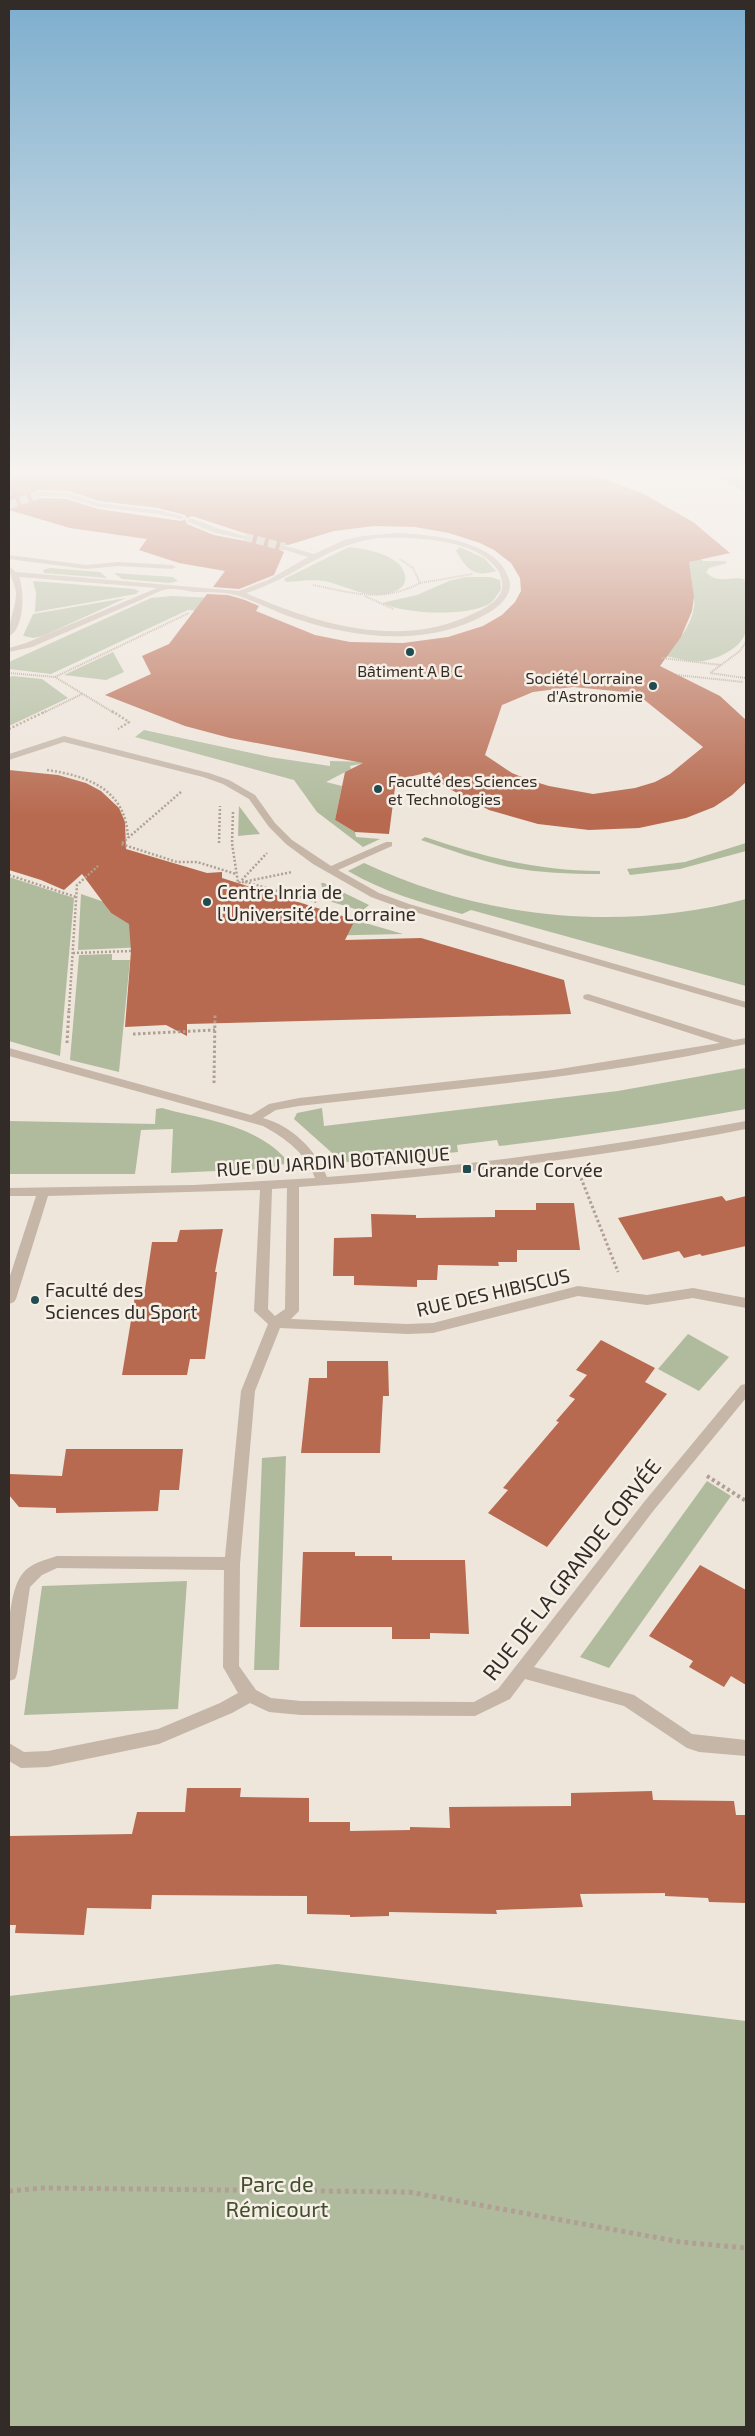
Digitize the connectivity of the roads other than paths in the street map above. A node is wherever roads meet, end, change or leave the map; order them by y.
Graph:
1 (19, 589) edge
2 (162, 589) edge
3 (191, 589) edge
4 (256, 589) edge
5 (505, 589) edge
6 (239, 592) junction
7 (9, 634) edge
8 (9, 650) edge
9 (9, 757) edge
10 (389, 844) dead end
11 (330, 870) junction
12 (588, 997) dead end
13 (746, 1005) edge
14 (746, 1040) edge
15 (734, 1044) junction
16 (9, 1052) edge
17 (253, 1119) junction
18 (746, 1126) edge
19 (323, 1182) junction
20 (293, 1184) junction
21 (266, 1186) junction
22 (9, 1192) edge
23 (43, 1192) junction
24 (9, 1299) edge
25 (746, 1303) edge
26 (275, 1323) junction
27 (746, 1389) edge
28 (232, 1564) junction
29 (523, 1671) junction
30 (9, 1674) edge
31 (250, 1695) junction
32 (746, 1748) edge
33 (9, 1751) edge

1 - 7 street
2 - 8 street
3 - 6 street
4 - 6 street
5 - 6 street
9 - 11 street
10 - 11 street
11 - 13 street
12 - 15 street
14 - 15 street
15 - 17 street
16 - 17 street
17 - 19 street
18 - 19 street, RUE DU JARDIN BOTANIQUE
19 - 20 street, RUE DU JARDIN BOTANIQUE
20 - 21 street, RUE DU JARDIN BOTANIQUE
20 - 26 street, RUE DE LA GRANDE CORVÉE
21 - 23 street, RUE DU JARDIN BOTANIQUE
21 - 26 street
22 - 23 street, RUE DU JARDIN BOTANIQUE
23 - 24 street
25 - 26 street, RUE DES HIBISCUS
26 - 28 street, RUE DE LA GRANDE CORVÉE
27 - 29 street, RUE DE LA GRANDE CORVÉE
28 - 30 street
28 - 31 street, RUE DE LA GRANDE CORVÉE
29 - 31 street, RUE DE LA GRANDE CORVÉE
29 - 32 street
31 - 33 street

